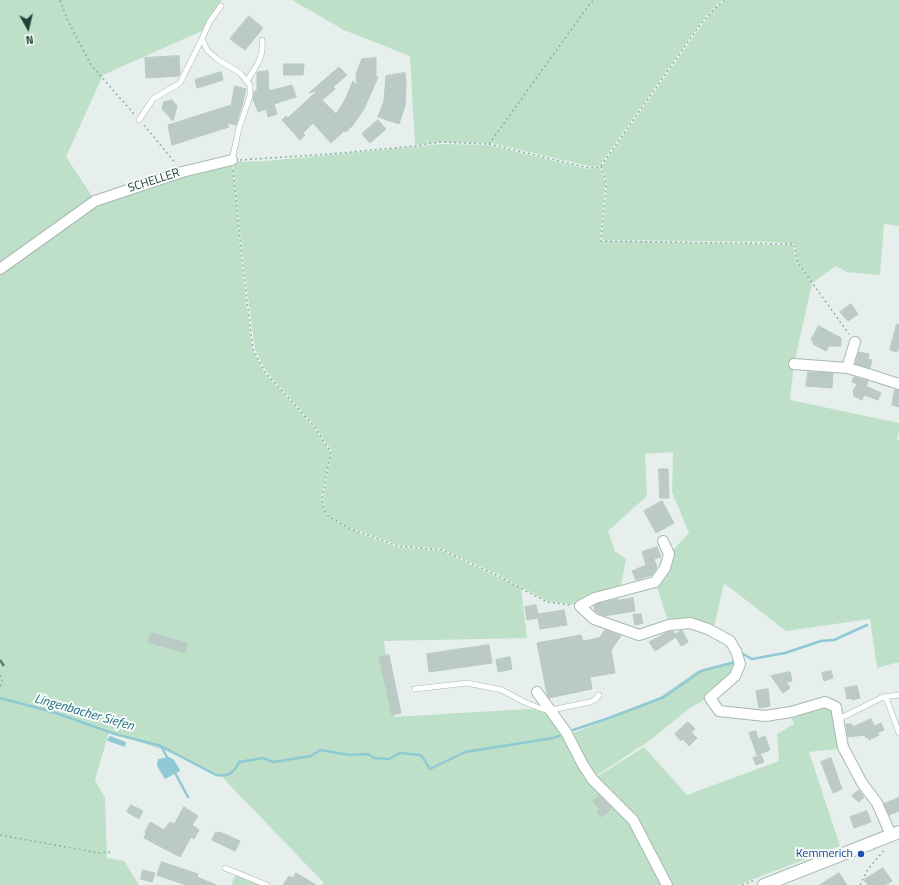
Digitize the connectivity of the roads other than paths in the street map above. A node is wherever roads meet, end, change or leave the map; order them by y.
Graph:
1 (221, 6) dead end
2 (202, 39) junction
3 (262, 40) dead end
4 (247, 81) junction
5 (139, 120) road end
6 (232, 160) joint
7 (0, 269) edge
8 (855, 342) road end
9 (794, 364) dead end
10 (847, 368) junction
11 (899, 384) edge
12 (663, 541) dead end
13 (416, 689) dead end
14 (537, 692) dead end
15 (599, 695) dead end
16 (899, 695) edge
17 (883, 697) junction
18 (551, 710) junction
19 (839, 719) junction
20 (899, 733) edge
21 (895, 834) edge
22 (225, 868) dead end
23 (267, 885) edge
24 (667, 885) edge
25 (764, 885) edge

1 - 2 lane
2 - 4 lane
2 - 5 lane
3 - 4 lane
4 - 6 lane
6 - 7 street, SCHELLER
8 - 10 street
9 - 10 street
10 - 11 street
12 - 19 street
13 - 18 lane
14 - 18 street
15 - 18 lane
16 - 17 lane
17 - 19 lane
17 - 20 lane
18 - 24 street
19 - 21 street
21 - 25 street
22 - 23 lane

